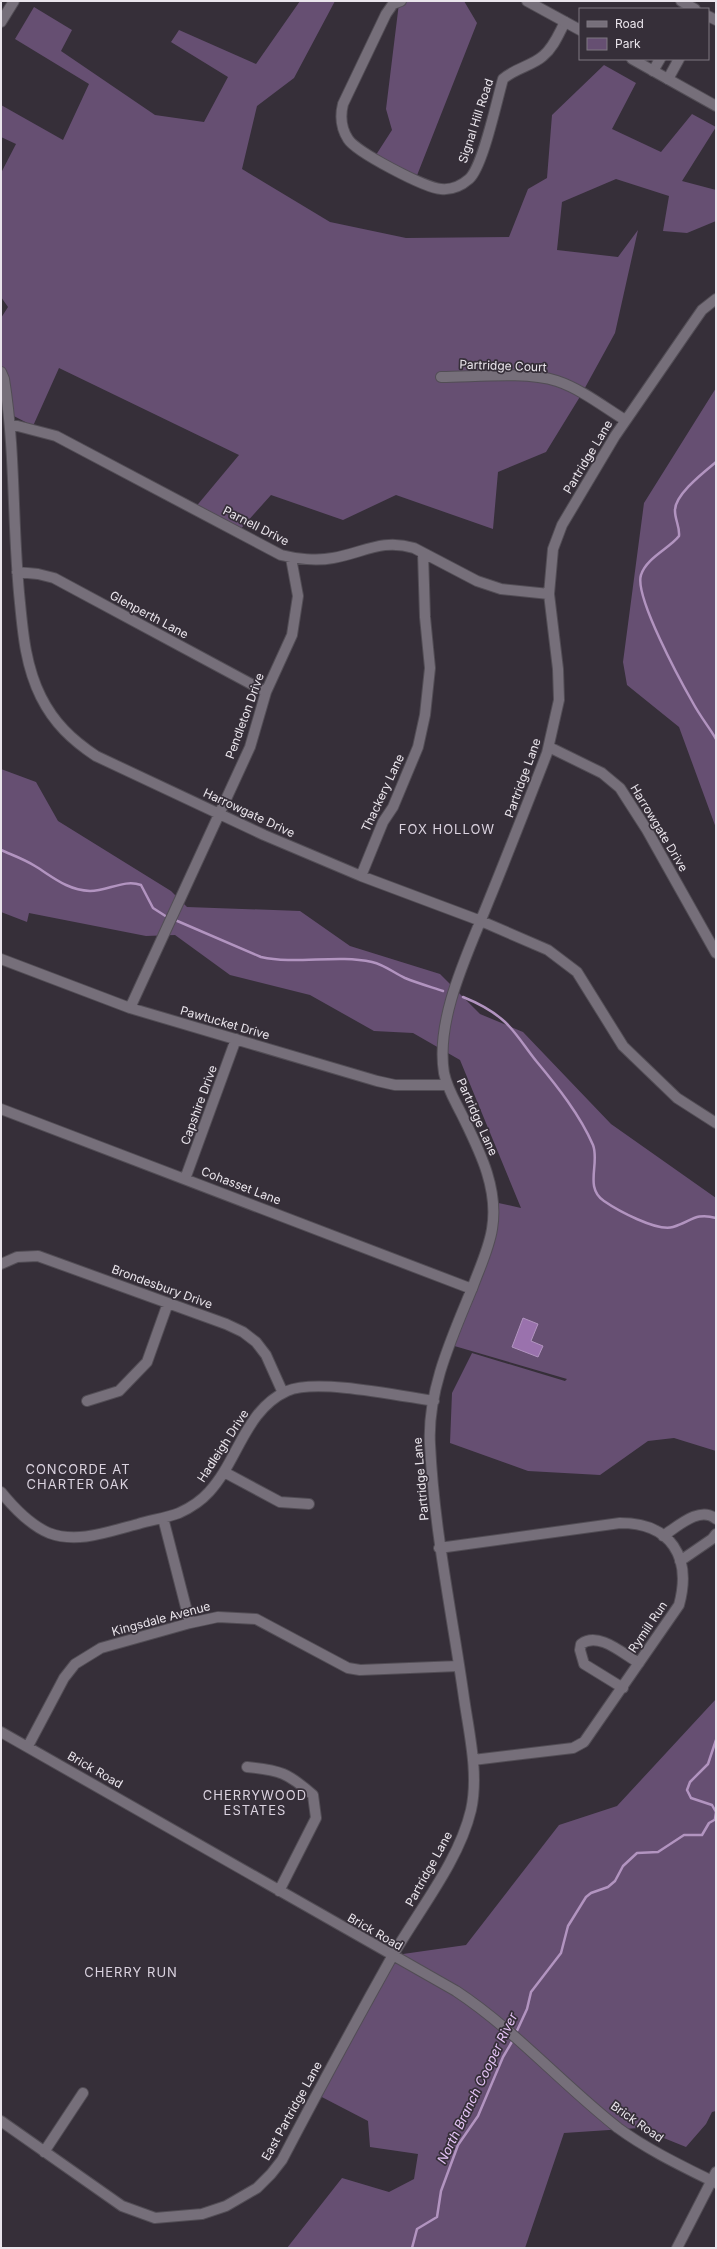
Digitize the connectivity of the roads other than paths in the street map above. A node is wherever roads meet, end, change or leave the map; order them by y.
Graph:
1 (14, 1) edge
2 (401, 1) edge
3 (527, 1) edge
4 (1, 22) edge
5 (565, 22) junction
6 (579, 29) edge
7 (634, 60) edge
8 (659, 60) edge
9 (678, 60) edge
10 (653, 71) junction
11 (668, 79) junction
12 (716, 106) edge
13 (716, 299) edge
14 (1, 372) edge
15 (441, 377) dead end
16 (626, 420) junction
17 (10, 424) junction
18 (423, 553) junction
19 (291, 558) junction
20 (17, 572) junction
21 (549, 594) junction
22 (266, 692) junction
23 (549, 747) junction
24 (220, 814) junction
25 (361, 876) junction
26 (481, 921) junction
27 (716, 954) edge
28 (1, 959) edge
29 (130, 1008) junction
30 (236, 1039) junction
31 (447, 1085) junction
32 (1, 1109) edge
33 (716, 1123) edge
34 (185, 1179) junction
35 (1, 1264) edge
36 (472, 1288) junction
37 (168, 1304) junction
38 (283, 1393) junction
39 (86, 1401) dead end
40 (434, 1401) junction
41 (224, 1472) junction
42 (1, 1492) edge
43 (309, 1504) dead end
44 (163, 1518) junction
45 (716, 1519) edge
46 (716, 1534) edge
47 (664, 1536) junction
48 (439, 1548) junction
49 (680, 1561) junction
50 (190, 1623) junction
51 (639, 1663) junction
52 (460, 1666) junction
53 (623, 1688) junction
54 (1, 1732) edge
55 (28, 1746) junction
56 (472, 1760) junction
57 (247, 1768) dead end
58 (279, 1891) junction
59 (393, 1956) junction
60 (83, 2093) dead end
61 (1, 2121) edge
62 (44, 2152) junction
63 (714, 2178) edge
64 (677, 2248) edge

1 - 4 street
2 - 5 street, Signal Hill Road
3 - 5 street
5 - 6 street
7 - 10 street
8 - 10 street
9 - 11 street
10 - 11 street
11 - 12 street
13 - 16 street, Partridge Lane
14 - 17 street, Harrowgate Drive
15 - 16 street, Partridge Court
16 - 21 street, Partridge Lane
17 - 19 street, Parnell Drive
17 - 20 street, Harrowgate Drive
18 - 19 street, Parnell Drive
18 - 21 street, Parnell Drive
18 - 25 street, Thackery Lane
19 - 22 street, Pendleton Drive
20 - 22 street, Glenperth Lane
20 - 24 street, Harrowgate Drive
21 - 23 street, Partridge Lane
22 - 24 street, Pendleton Drive
23 - 26 street, Partridge Lane
23 - 27 street, Harrowgate Drive
24 - 25 street, Harrowgate Drive
24 - 29 street, Pendleton Drive
25 - 26 street, Harrowgate Drive
26 - 31 street, Partridge Lane
26 - 33 street, Harrowgate Drive
28 - 29 street, Pawtucket Drive
29 - 30 street, Pawtucket Drive
30 - 31 street, Pawtucket Drive
30 - 34 street, Capshire Drive
31 - 36 street, Partridge Lane
32 - 34 street, Cohasset Lane
34 - 36 street, Cohasset Lane
35 - 37 street, Brondesbury Drive
36 - 40 street, Partridge Lane
37 - 38 street, Brondesbury Drive
37 - 39 street
38 - 40 street, Hadleigh Drive
38 - 41 street, Hadleigh Drive
40 - 48 street, Partridge Lane
41 - 43 street
41 - 44 street, Hadleigh Drive
42 - 44 street, Hadleigh Drive
44 - 50 street
45 - 47 street
46 - 49 street
47 - 48 street, Rymill Run
47 - 49 street, Rymill Run
48 - 52 street, Partridge Lane
49 - 51 street, Rymill Run
50 - 52 street, Kingsdale Avenue
50 - 55 street, Kingsdale Avenue
51 - 53 street, Rymill Run
51 - 53 street
52 - 56 street, Partridge Lane
53 - 56 street, Rymill Run
54 - 55 street, Brick Road
55 - 58 street, Brick Road
56 - 59 street, Partridge Lane
57 - 58 street
58 - 59 street, Brick Road
59 - 62 street, East Partridge Lane
59 - 63 street, Brick Road
60 - 62 street
61 - 62 street, East Partridge Lane
63 - 64 street

